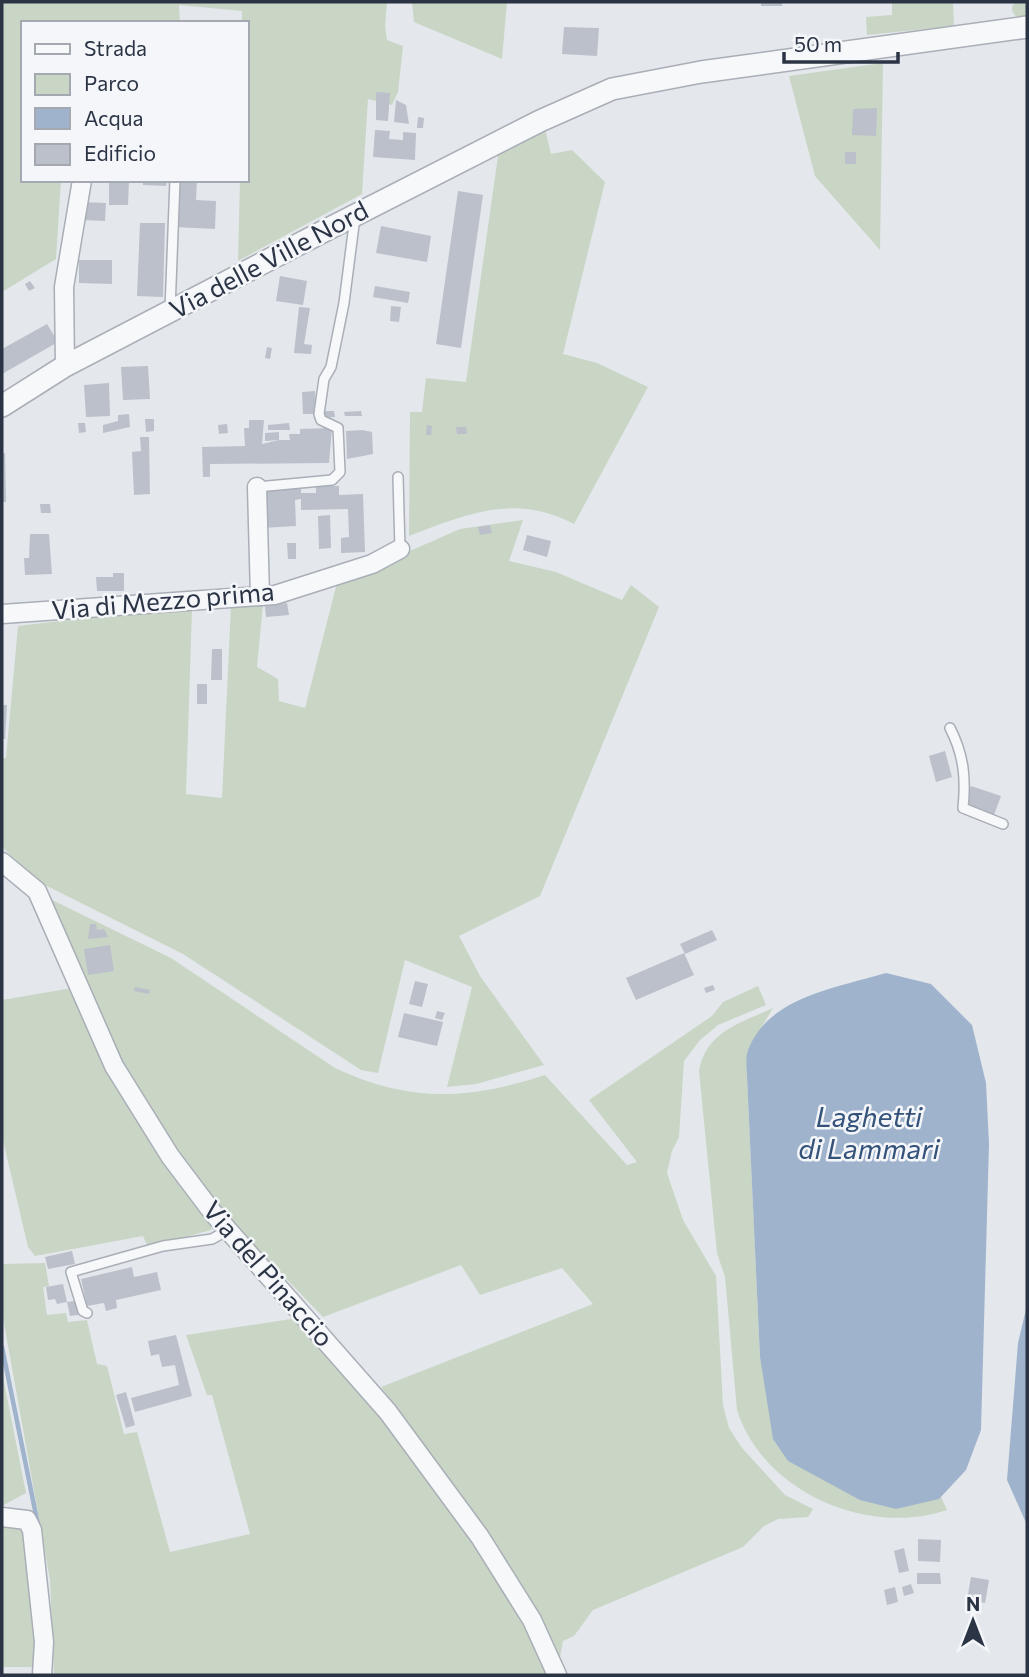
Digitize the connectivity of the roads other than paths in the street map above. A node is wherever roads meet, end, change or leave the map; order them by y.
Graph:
1 (1027, 27) edge
2 (82, 182) edge
3 (175, 182) edge
4 (355, 215) junction
5 (170, 312) junction
6 (65, 366) junction
7 (2, 406) edge
8 (398, 477) dead end
9 (257, 487) joint
10 (400, 549) joint
11 (260, 596) junction
12 (2, 614) edge
13 (950, 728) dead end
14 (1003, 824) dead end
15 (2, 862) edge
16 (228, 1230) junction
17 (88, 1313) dead end
18 (2, 1517) edge
19 (42, 1675) edge
20 (557, 1675) edge

1 - 4 street, Via delle Ville Nord
2 - 6 street
3 - 5 lane
4 - 5 street, Via delle Ville Nord
4 - 9 lane
5 - 6 street, Via delle Ville Nord
6 - 7 street, Via delle Ville Nord
8 - 10 lane
9 - 11 street
10 - 11 street, Via di Mezzo prima
11 - 12 street, Via di Mezzo prima
13 - 14 lane
15 - 16 street, Via del Pinaccio
16 - 17 lane
16 - 20 street, Via del Pinaccio
18 - 19 street

